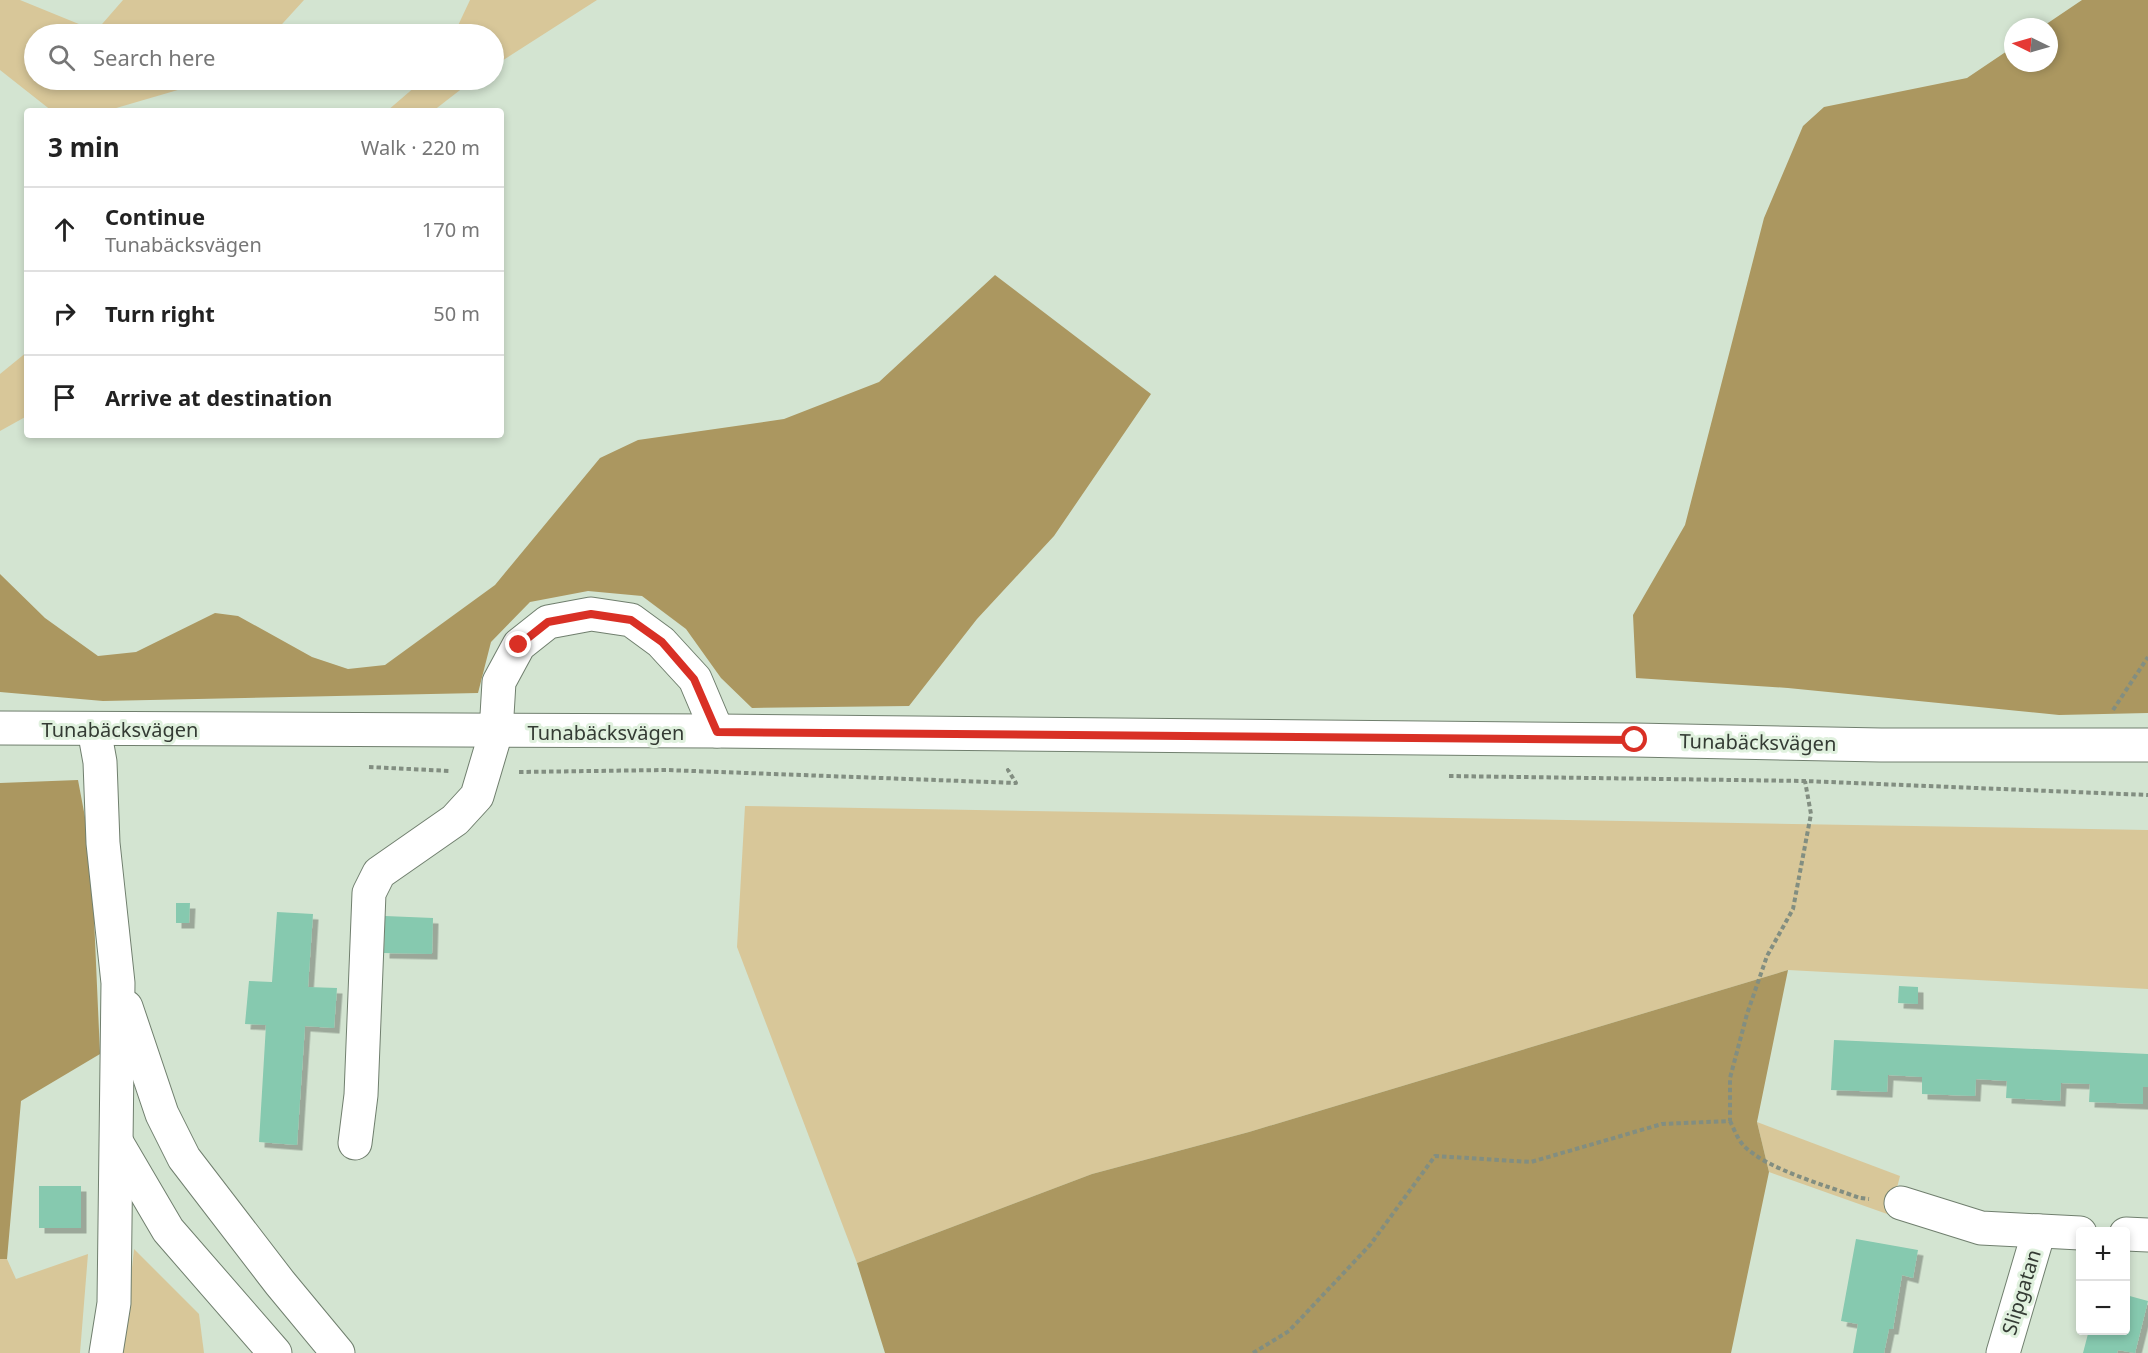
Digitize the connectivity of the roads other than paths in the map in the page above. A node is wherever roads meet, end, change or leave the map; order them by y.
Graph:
1 (0, 728) edge
2 (94, 729) junction
3 (496, 732) junction
4 (717, 732) junction
5 (2148, 745) edge
6 (118, 983) junction
7 (117, 1143) junction
8 (355, 1143) dead end
9 (1901, 1203) road end
10 (2040, 1231) junction
11 (2076, 1233) edge
12 (2130, 1234) edge
13 (2148, 1235) edge
14 (106, 1353) edge
15 (275, 1353) edge
16 (338, 1353) edge
17 (2003, 1353) edge

1 - 2 street, Tunabäcksvägen
2 - 3 street, Tunabäcksvägen
2 - 6 street
3 - 4 street, Tunabäcksvägen
3 - 4 street
3 - 8 street
4 - 5 street, Tunabäcksvägen
6 - 7 street
6 - 16 street
7 - 14 street
7 - 15 street
9 - 10 street
10 - 11 street
10 - 17 street, Slipgatan
12 - 13 street

